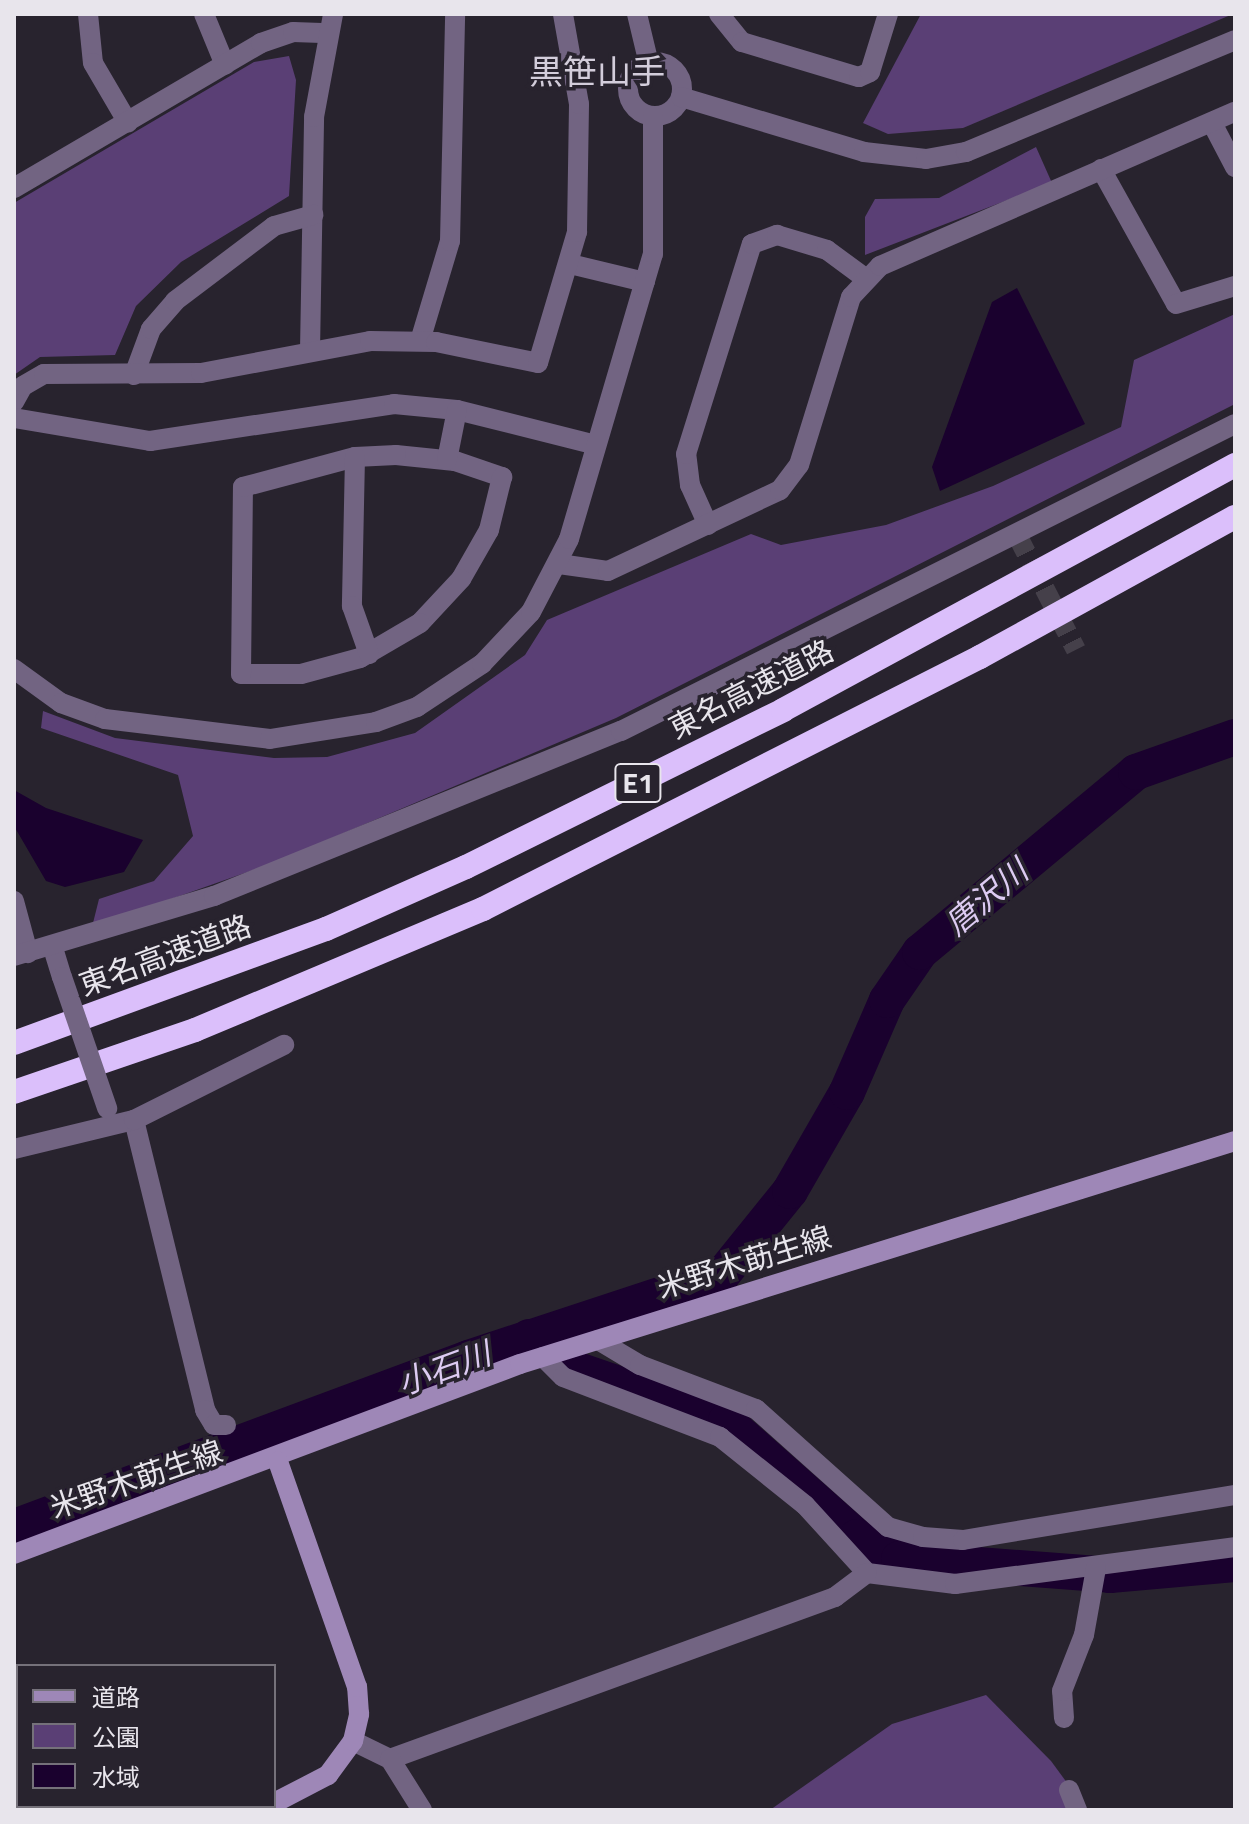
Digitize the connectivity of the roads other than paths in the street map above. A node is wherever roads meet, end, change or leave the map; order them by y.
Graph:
1 (88, 14) edge
2 (204, 14) edge
3 (455, 14) edge
4 (563, 14) edge
5 (637, 14) edge
6 (719, 14) edge
7 (888, 14) edge
8 (331, 24) edge
9 (1235, 40) edge
10 (649, 64) junction
11 (225, 65) junction
12 (681, 97) junction
13 (1235, 112) edge
14 (653, 116) junction
15 (128, 123) junction
16 (1212, 123) junction
17 (1235, 167) edge
18 (1101, 169) junction
19 (14, 188) edge
20 (313, 215) junction
21 (570, 264) junction
22 (865, 278) junction
23 (645, 282) junction
24 (1235, 286) edge
25 (420, 341) junction
26 (310, 351) junction
27 (134, 375) junction
28 (14, 402) edge
29 (457, 410) junction
30 (14, 418) edge
31 (1235, 424) edge
32 (596, 445) junction
33 (355, 457) junction
34 (447, 460) junction
35 (1235, 465) edge
36 (1235, 517) edge
37 (708, 525) junction
38 (559, 564) junction
39 (369, 654) junction
40 (14, 669) edge
41 (14, 901) edge
42 (53, 948) junction
43 (21, 955) edge
44 (14, 1043) edge
45 (284, 1045) dead end
46 (14, 1092) edge
47 (109, 1116) junction
48 (134, 1120) junction
49 (1235, 1141) edge
50 (14, 1149) edge
51 (598, 1340) junction
52 (543, 1357) junction
53 (226, 1425) dead end
54 (278, 1461) junction
55 (1235, 1495) edge
56 (1235, 1547) edge
57 (14, 1554) edge
58 (1096, 1568) junction
59 (867, 1573) junction
60 (1064, 1718) dead end
61 (353, 1741) junction
62 (390, 1759) junction
63 (1069, 1790) dead end
64 (276, 1802) edge
65 (422, 1810) edge
66 (1077, 1810) edge

1 - 15 street
2 - 11 street
3 - 25 street
4 - 21 street
5 - 10 street
6 - 7 street
8 - 11 street
8 - 20 street
9 - 12 street
10 - 12 street
10 - 14 street
11 - 15 street
12 - 14 street
13 - 16 street
14 - 23 street
15 - 19 street
16 - 17 street
16 - 18 street
18 - 22 street
18 - 24 street
20 - 26 street
20 - 27 street
21 - 23 street
21 - 25 street
22 - 37 street
22 - 37 street
23 - 32 street
25 - 26 street
26 - 27 street
27 - 28 street
29 - 30 street
29 - 32 street
29 - 34 street
31 - 42 street
32 - 38 street
33 - 34 street
33 - 39 street
33 - 39 street
34 - 39 street
35 - 44 highway, 東名高速道路 / E1
36 - 46 highway, E1
37 - 38 street
38 - 40 street
41 - 43 street
42 - 43 street
42 - 47 street, bridge
45 - 48 street
47 - 48 street
47 - 50 street
48 - 53 street
49 - 51 main road, 米野木莇生線
51 - 52 main road, 米野木莇生線
51 - 55 street
52 - 54 main road, 米野木莇生線
52 - 59 street
54 - 57 main road, 米野木莇生線
54 - 61 main road
56 - 58 street
58 - 59 street
58 - 60 street
59 - 62 street
61 - 62 street
61 - 64 main road
62 - 65 street
63 - 66 street

